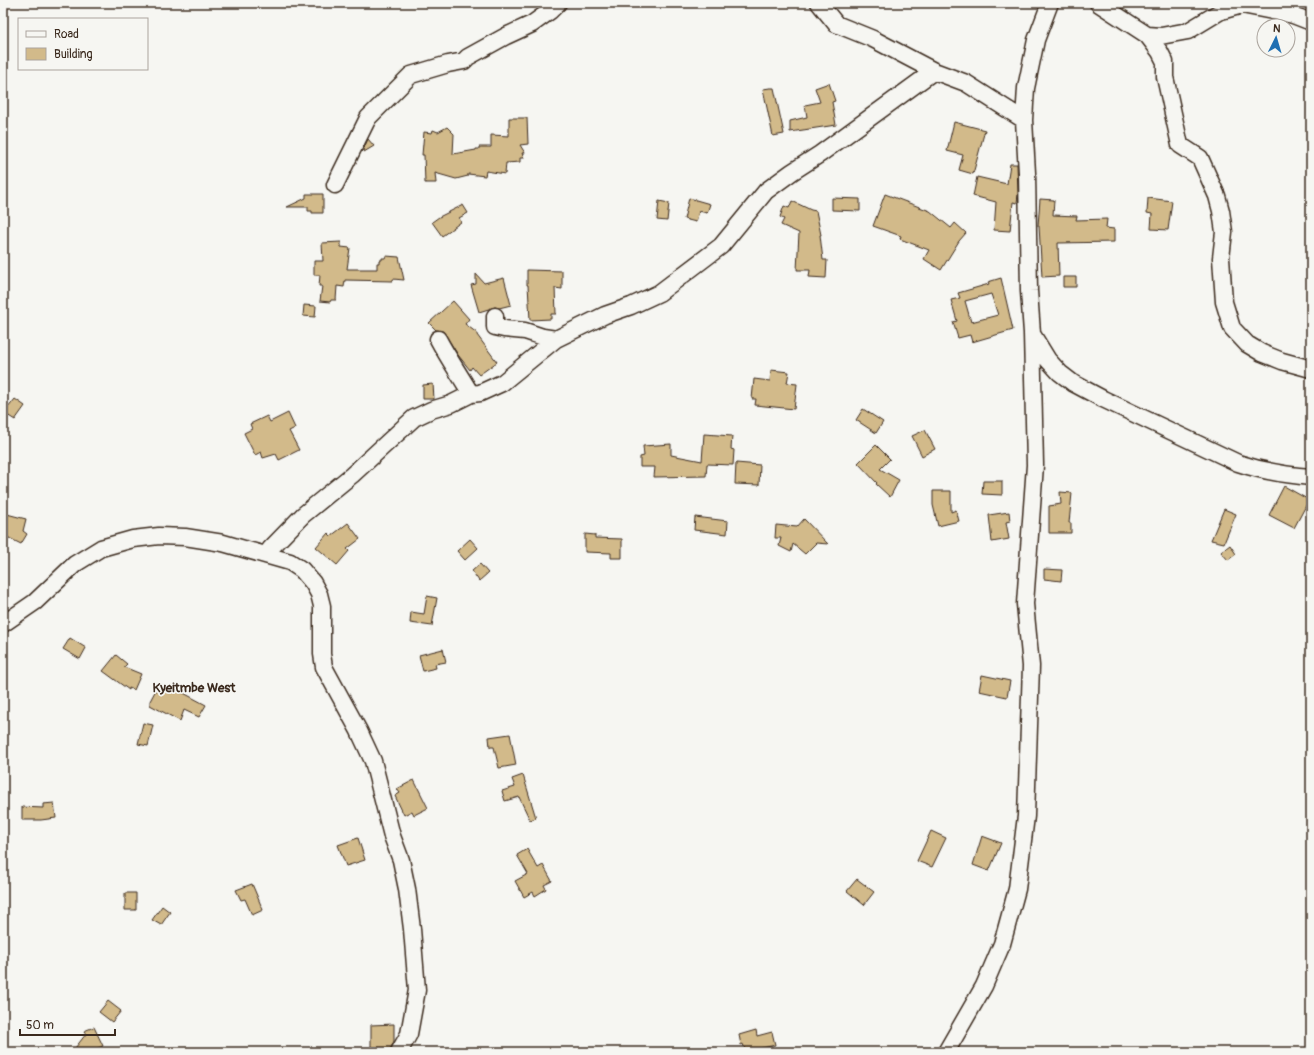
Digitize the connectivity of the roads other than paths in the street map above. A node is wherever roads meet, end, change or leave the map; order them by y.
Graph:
1 (558, 3) edge
2 (820, 3) edge
3 (1050, 3) edge
4 (1098, 3) edge
5 (1311, 22) edge
6 (1148, 36) junction
7 (934, 72) junction
8 (1024, 120) junction
9 (335, 185) dead end
10 (495, 316) dead end
11 (1032, 333) junction
12 (438, 339) dead end
13 (556, 339) junction
14 (1311, 368) edge
15 (471, 394) junction
16 (1311, 477) edge
17 (283, 535) junction
18 (266, 556) junction
19 (290, 562) junction
20 (3, 624) edge
21 (399, 1052) edge
22 (946, 1052) edge

1 - 9 street
2 - 7 street
3 - 8 street
4 - 6 street
5 - 6 street
6 - 14 street
7 - 8 street
7 - 13 street
8 - 11 street
10 - 13 street
11 - 16 street
11 - 22 street
12 - 15 street
13 - 15 street
15 - 17 street
17 - 18 street
17 - 19 street
18 - 19 street
18 - 20 street
19 - 21 street

